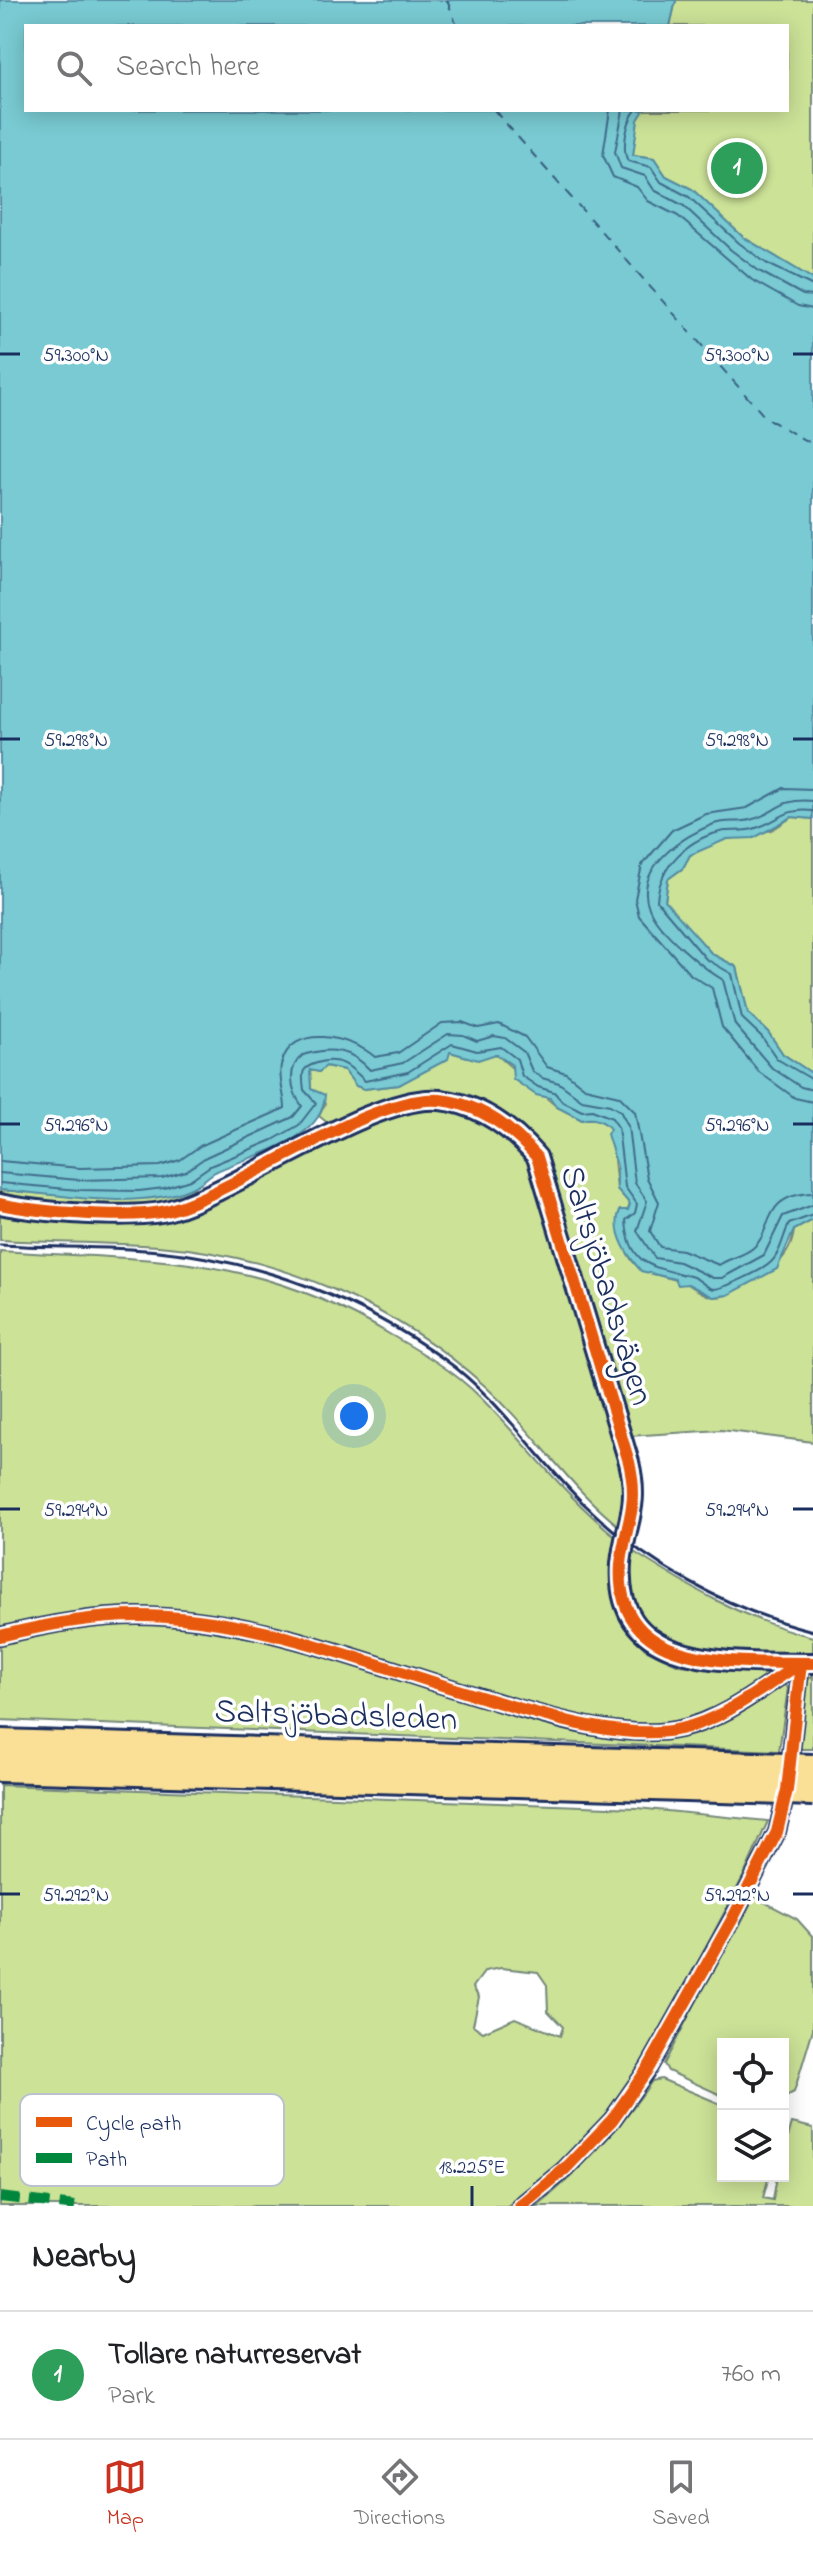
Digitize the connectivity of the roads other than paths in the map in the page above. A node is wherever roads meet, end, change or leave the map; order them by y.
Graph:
1 (0, 1204) edge
2 (0, 1636) edge
3 (807, 1663) edge
4 (0, 1743) edge
5 (0, 1768) edge
6 (813, 1768) edge
7 (754, 1778) junction
8 (813, 1792) edge
9 (520, 2206) edge

1 - 3 street, Saltsjöbadsvägen
2 - 3 street
3 - 9 street
4 - 7 highway, Saltsjöbadsleden
5 - 7 highway, Saltsjöbadsleden
6 - 7 highway, Saltsjöbadsleden, bridge
7 - 8 highway, Saltsjöbadsleden, bridge

